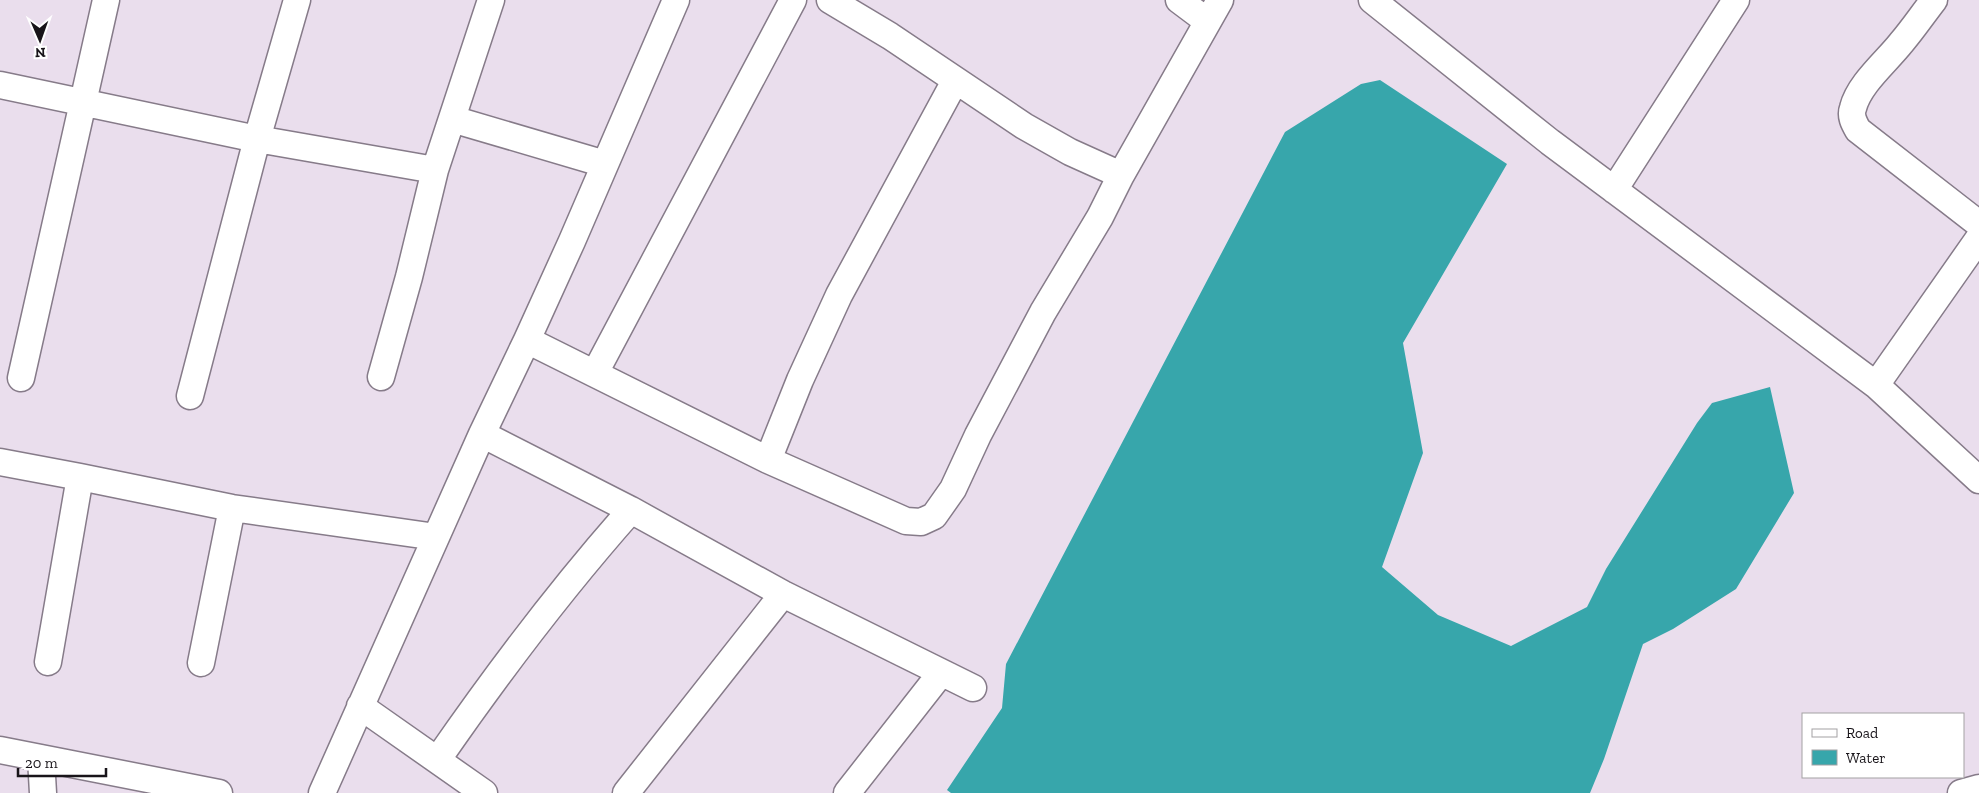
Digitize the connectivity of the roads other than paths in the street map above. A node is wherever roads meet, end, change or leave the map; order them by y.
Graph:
1 (106, 0) edge
2 (297, 0) edge
3 (491, 0) edge
4 (676, 0) edge
5 (793, 0) edge
6 (830, 0) edge
7 (1179, 0) edge
8 (1372, 0) edge
9 (1736, 0) edge
10 (1934, 0) edge
11 (1213, 10) edge
12 (956, 81) junction
13 (0, 85) edge
14 (84, 104) junction
15 (452, 119) junction
16 (257, 139) junction
17 (605, 164) junction
18 (435, 170) junction
19 (1121, 175) junction
20 (1614, 190) junction
21 (1979, 224) edge
22 (1974, 254) edge
23 (527, 340) junction
24 (595, 373) junction
25 (381, 377) dead end
26 (21, 378) dead end
27 (1876, 385) junction
28 (190, 396) dead end
29 (482, 434) junction
30 (768, 460) junction
31 (0, 462) edge
32 (80, 477) junction
33 (1979, 480) edge
34 (232, 508) junction
35 (631, 510) junction
36 (436, 537) junction
37 (783, 594) junction
38 (48, 662) dead end
39 (201, 663) dead end
40 (941, 673) junction
41 (973, 688) dead end
42 (360, 706) junction
43 (0, 750) edge
44 (41, 758) junction
45 (438, 759) junction
46 (1979, 788) edge
47 (43, 793) edge
48 (219, 793) edge
49 (322, 793) edge
50 (484, 793) edge
51 (626, 793) edge
52 (847, 793) edge
53 (1961, 793) edge

1 - 14 street
2 - 16 street
3 - 15 street
4 - 17 street
5 - 24 street
6 - 12 street
7 - 11 street
8 - 20 street
9 - 20 street
10 - 21 street
11 - 19 street
12 - 19 street
12 - 30 street
13 - 14 street
14 - 16 street
14 - 26 street
15 - 17 street
15 - 18 street
16 - 18 street
16 - 28 street
17 - 23 street
18 - 25 street
19 - 30 street
20 - 27 street
22 - 27 street
23 - 24 street
23 - 29 street
24 - 30 street
27 - 33 street
29 - 35 street
29 - 36 street
31 - 32 street
32 - 34 street
32 - 38 street
34 - 36 street
34 - 39 street
35 - 37 street
35 - 45 street
36 - 42 street
37 - 40 street
37 - 51 street
40 - 41 street
40 - 52 street
42 - 45 street
42 - 49 street
43 - 44 street
44 - 47 street
44 - 48 street
45 - 50 street
46 - 53 street

